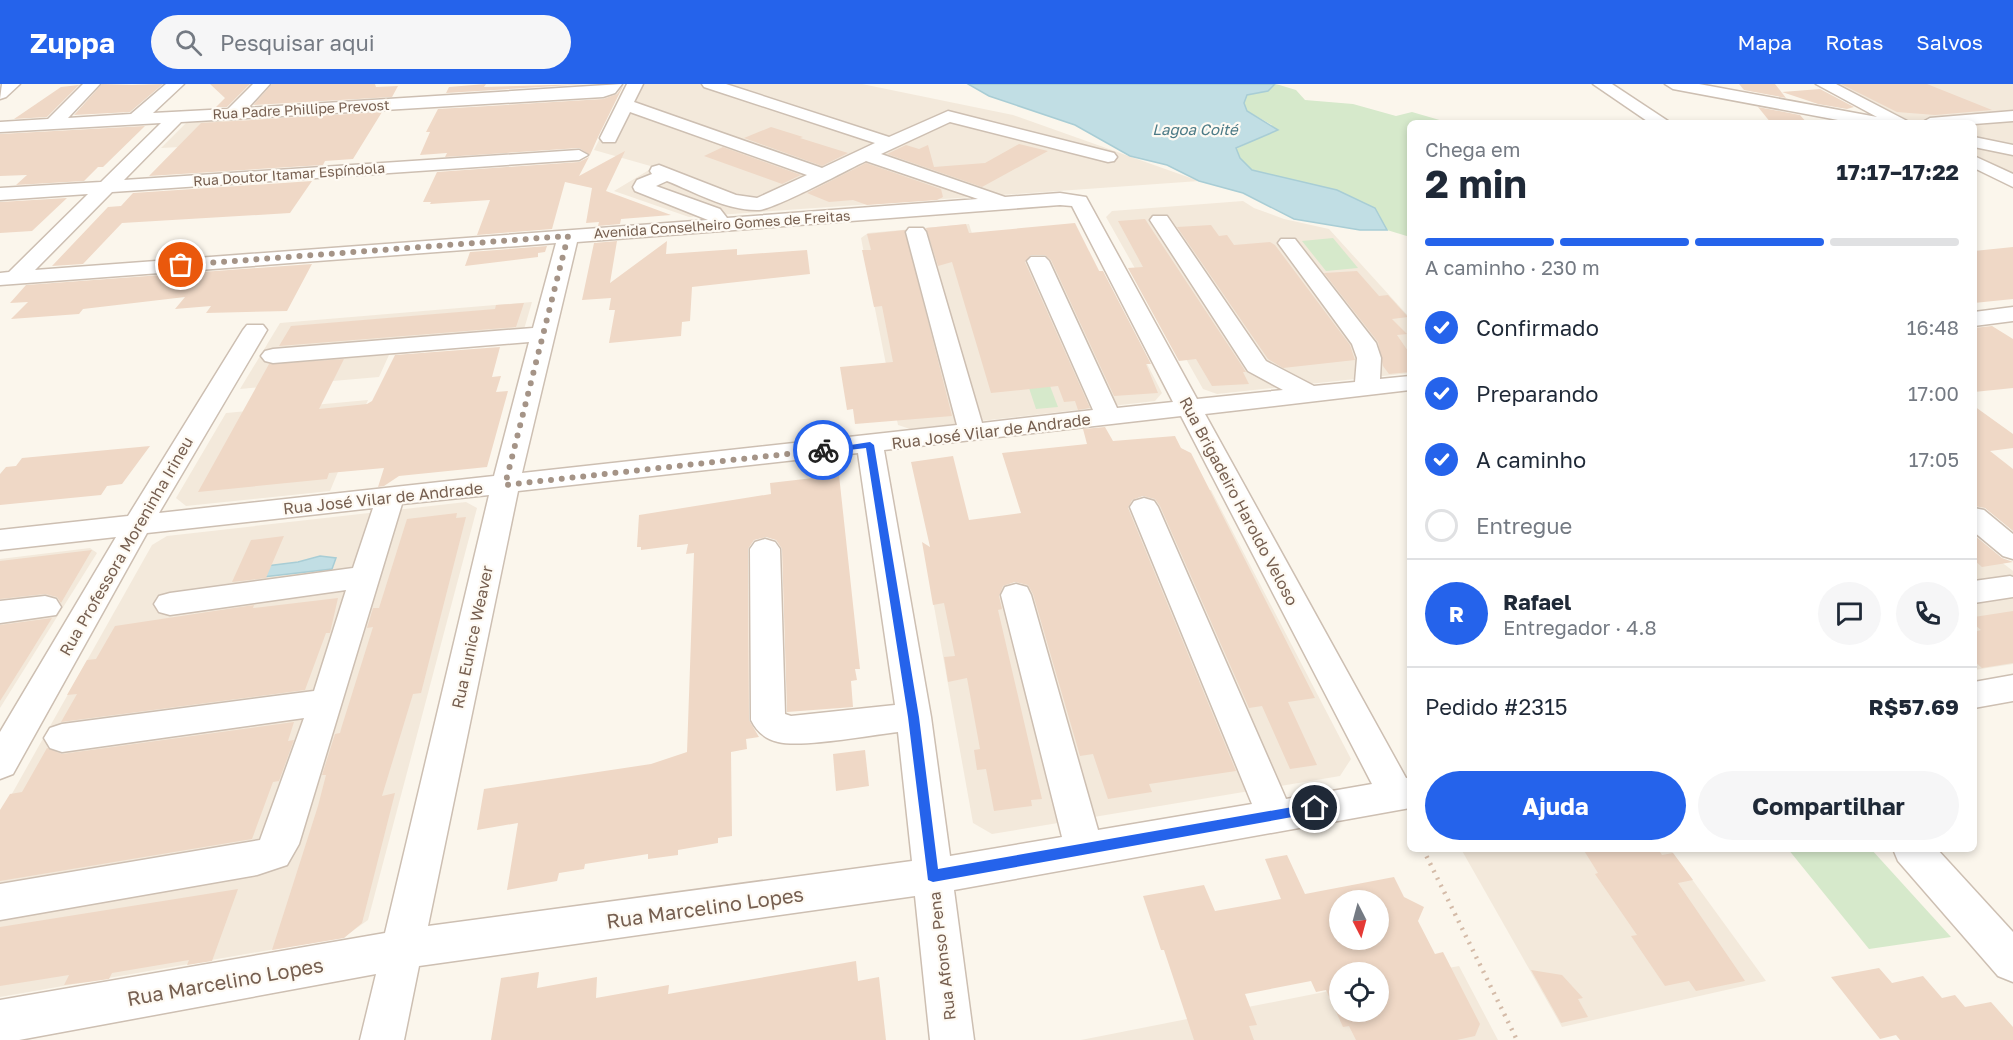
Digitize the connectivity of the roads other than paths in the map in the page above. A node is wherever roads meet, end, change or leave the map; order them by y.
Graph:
1 (12, 84) edge
2 (93, 84) edge
3 (176, 84) edge
4 (262, 84) edge
5 (635, 84) edge
6 (710, 84) edge
7 (1601, 84) edge
8 (1674, 84) edge
9 (1824, 84) edge
10 (608, 88) edge
11 (342, 90) dead end
12 (0, 94) edge
13 (626, 105) junction
14 (322, 108) junction
15 (233, 113) junction
16 (2013, 116) edge
17 (177, 117) junction
18 (136, 119) junction
19 (1657, 120) edge
20 (1884, 120) edge
21 (1892, 120) edge
22 (1966, 120) edge
23 (53, 124) junction
24 (0, 128) edge
25 (609, 138) dead end
26 (891, 143) junction
27 (1977, 143) edge
28 (2013, 150) edge
29 (579, 155) dead end
30 (867, 155) junction
31 (1108, 157) dead end
32 (1977, 163) edge
33 (822, 177) junction
34 (2013, 181) edge
35 (104, 187) junction
36 (793, 190) junction
37 (0, 194) edge
38 (732, 200) junction
39 (1010, 203) junction
40 (1083, 206) joint
41 (712, 217) junction
42 (820, 217) junction
43 (793, 219) junction
44 (1160, 220) dead end
45 (916, 232) dead end
46 (568, 236) junction
47 (1288, 243) dead end
48 (1038, 261) dead end
49 (7, 278) edge
50 (255, 330) dead end
51 (541, 334) junction
52 (273, 356) dead end
53 (1407, 383) edge
54 (1367, 388) junction
55 (1312, 395) junction
56 (1190, 409) junction
57 (1109, 418) junction
58 (972, 433) junction
59 (870, 445) junction
60 (505, 485) junction
61 (390, 497) junction
62 (1144, 507) dead end
63 (1977, 519) edge
64 (137, 525) junction
65 (0, 540) edge
66 (765, 549) dead end
67 (2013, 549) edge
68 (366, 577) junction
69 (2010, 587) dead end
70 (1977, 592) edge
71 (1016, 595) dead end
72 (170, 604) dead end
73 (45, 607) dead end
74 (0, 612) edge
75 (2013, 688) edge
76 (1977, 694) edge
77 (327, 702) junction
78 (914, 717) junction
79 (62, 738) dead end
80 (0, 764) edge
81 (1403, 794) edge
82 (1275, 815) junction
83 (1084, 848) junction
84 (1915, 852) edge
85 (933, 876) junction
86 (0, 903) edge
87 (403, 949) junction
88 (2013, 962) edge
89 (0, 1023) edge
90 (382, 1040) edge
91 (952, 1040) edge

1 - 12 street
2 - 23 street
3 - 18 street
4 - 15 street
5 - 13 street
6 - 26 street
7 - 19 street
8 - 20 street
9 - 21 street
10 - 14 street, Rua Padre Phillipe Prevost
11 - 14 street
13 - 25 street
13 - 33 street
14 - 15 street, Rua Padre Phillipe Prevost
15 - 17 street, Rua Padre Phillipe Prevost
16 - 22 street
17 - 18 street, Rua Padre Phillipe Prevost
17 - 35 street
18 - 23 street, Rua Padre Phillipe Prevost
23 - 24 street, Rua Padre Phillipe Prevost
26 - 30 street
26 - 31 street
27 - 28 street
29 - 35 street, Rua Doutor Itamar Espíndola
30 - 33 street
30 - 39 street
32 - 34 street
33 - 36 street
33 - 42 street
35 - 37 street, Rua Doutor Itamar Espíndola
35 - 49 street
36 - 38 street
36 - 43 street
38 - 41 street
38 - 41 street
39 - 40 street, Avenida Conselheiro Gomes de Freitas
39 - 42 street, Avenida Conselheiro Gomes de Freitas
40 - 56 street, Rua Brigadeiro Haroldo Veloso
41 - 43 street, Avenida Conselheiro Gomes de Freitas
41 - 46 street, Avenida Conselheiro Gomes de Freitas
42 - 43 street, Avenida Conselheiro Gomes de Freitas
44 - 55 street
45 - 58 street
46 - 49 street, Avenida Conselheiro Gomes de Freitas
46 - 51 street, Rua Eunice Weaver
47 - 54 street
48 - 57 street
50 - 64 street, Rua Professora Moreninha Irineu
51 - 52 street
51 - 60 street, Rua Eunice Weaver
53 - 54 street, Rua José Vilar de Andrade
54 - 55 street, Rua José Vilar de Andrade
55 - 56 street, Rua José Vilar de Andrade
56 - 57 street, Rua José Vilar de Andrade
56 - 81 street, Rua Brigadeiro Haroldo Veloso
57 - 58 street, Rua José Vilar de Andrade
58 - 59 street, Rua José Vilar de Andrade
59 - 60 street, Rua José Vilar de Andrade
59 - 78 street, Rua Afonso Pena
60 - 61 street, Rua José Vilar de Andrade
60 - 87 street, Rua Eunice Weaver
61 - 64 street, Rua José Vilar de Andrade
61 - 68 street
62 - 82 street
63 - 67 street
64 - 65 street, Rua José Vilar de Andrade
64 - 80 street, Rua Professora Moreninha Irineu
66 - 78 street
68 - 72 street
68 - 77 street
69 - 70 street
71 - 83 street
73 - 74 street
75 - 76 street
77 - 79 street
77 - 86 street
78 - 85 street, Rua Afonso Pena
81 - 82 street, Rua Marcelino Lopes
82 - 83 street, Rua Marcelino Lopes
83 - 85 street, Rua Marcelino Lopes
84 - 88 street
85 - 87 street, Rua Marcelino Lopes
85 - 91 street, Rua Afonso Pena
87 - 89 street, Rua Marcelino Lopes
87 - 90 street, Rua Eunice Weaver

